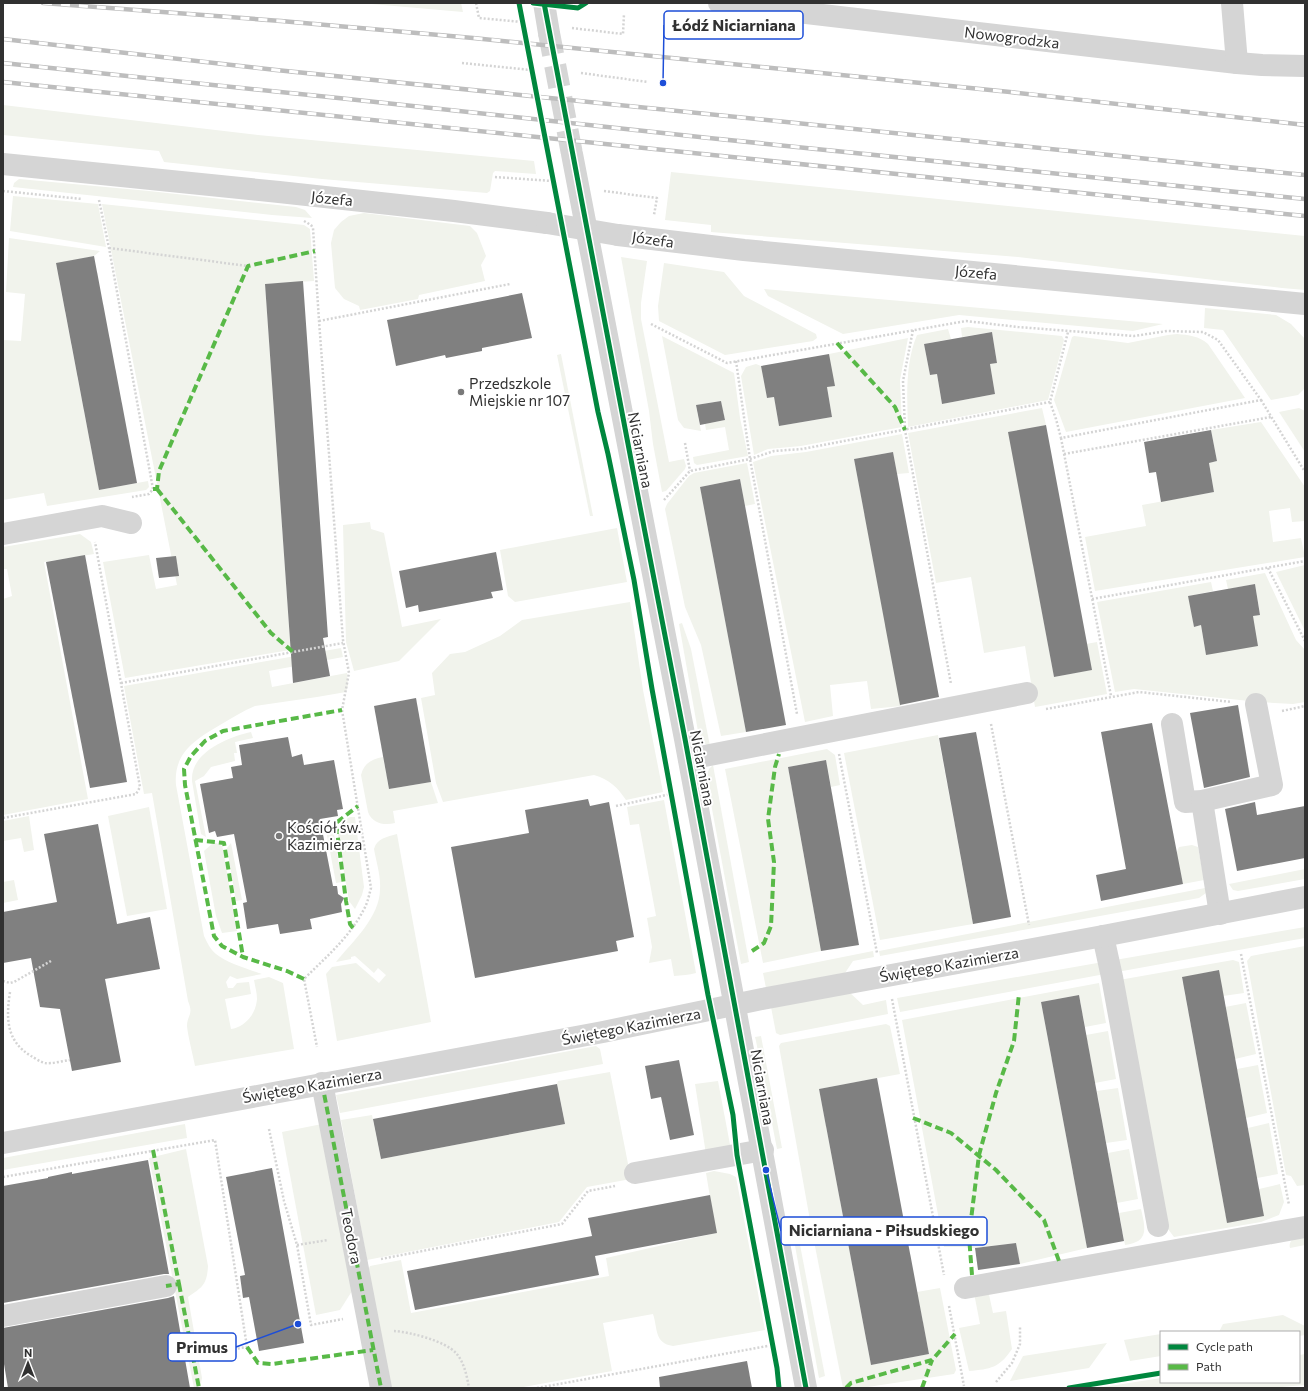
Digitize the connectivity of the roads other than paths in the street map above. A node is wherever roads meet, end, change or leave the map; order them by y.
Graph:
1 (544, 3) edge
2 (719, 3) edge
3 (1232, 3) edge
4 (829, 9) edge
5 (550, 33) tunnel mouth
6 (1237, 63) junction
7 (1305, 66) edge
8 (572, 154) tunnel mouth
9 (3, 164) edge
10 (1305, 304) edge
11 (131, 523) dead end
12 (3, 534) edge
13 (1027, 693) dead end
14 (1256, 704) road end
15 (1172, 724) dead end
16 (689, 759) junction
17 (1202, 801) junction
18 (1305, 897) edge
19 (1220, 914) junction
20 (1103, 936) junction
21 (735, 1005) junction
22 (322, 1083) junction
23 (3, 1142) edge
24 (763, 1150) junction
25 (627, 1179) road end
26 (1158, 1226) dead end
27 (1305, 1227) edge
28 (166, 1286) dead end
29 (965, 1288) dead end
30 (3, 1316) edge
31 (381, 1388) edge
32 (806, 1388) edge

1 - 5 street
2 - 4 street, Nowogrodzka
3 - 6 street
4 - 6 street, Nowogrodzka
6 - 7 street, Nowogrodzka
8 - 16 street, Niciarniana
9 - 10 street, Józefa, bridge
11 - 12 street
13 - 16 street
14 - 17 street
15 - 17 street
16 - 21 street, Niciarniana
17 - 19 street
18 - 19 street, Świętego Kazimierza
19 - 20 street, Świętego Kazimierza
20 - 21 street, Świętego Kazimierza
20 - 26 street
21 - 22 street, Świętego Kazimierza
21 - 24 street, Niciarniana
22 - 23 street, Świętego Kazimierza
22 - 31 street, Teodora
24 - 25 street
24 - 32 street, Niciarniana
27 - 29 street
28 - 30 street

